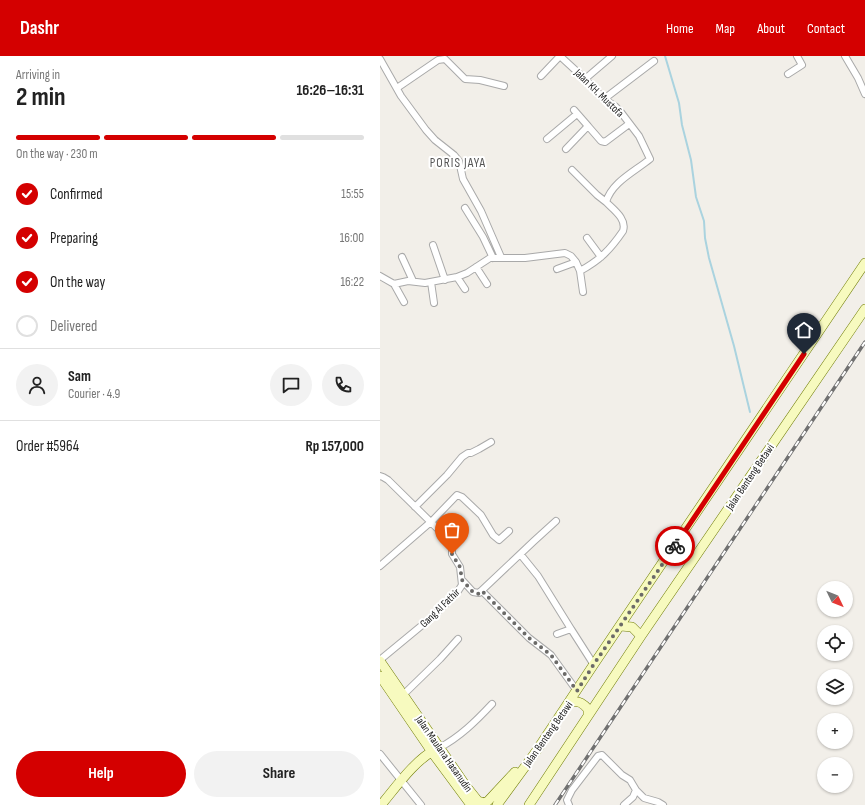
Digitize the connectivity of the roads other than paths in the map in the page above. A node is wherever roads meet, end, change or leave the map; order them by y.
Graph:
1 (560, 56) edge
2 (612, 56) edge
3 (797, 56) edge
4 (848, 57) edge
5 (380, 59) edge
6 (654, 61) dead end
7 (788, 74) dead end
8 (541, 76) dead end
9 (585, 79) junction
10 (504, 86) dead end
11 (397, 88) junction
12 (865, 94) edge
13 (604, 99) junction
14 (629, 124) junction
15 (588, 126) junction
16 (547, 139) dead end
17 (566, 149) dead end
18 (572, 170) dead end
19 (606, 202) junction
20 (465, 208) dead end
21 (587, 238) dead end
22 (433, 245) dead end
23 (402, 257) dead end
24 (501, 257) junction
25 (601, 257) junction
26 (493, 258) junction
27 (576, 262) junction
28 (865, 263) edge
29 (476, 267) junction
30 (557, 269) dead end
31 (580, 271) junction
32 (380, 276) edge
33 (456, 278) junction
34 (445, 280) junction
35 (413, 281) junction
36 (431, 282) junction
37 (394, 284) junction
38 (487, 284) dead end
39 (465, 288) dead end
40 (583, 292) dead end
41 (404, 302) dead end
42 (434, 303) dead end
43 (865, 309) edge
44 (491, 442) dead end
45 (380, 476) edge
46 (415, 507) junction
47 (556, 521) dead end
48 (429, 522) junction
49 (509, 531) dead end
50 (521, 555) junction
51 (380, 566) edge
52 (462, 580) junction
53 (482, 591) junction
54 (621, 626) junction
55 (571, 629) junction
56 (557, 634) dead end
57 (641, 636) junction
58 (458, 639) dead end
59 (383, 658) edge
60 (594, 665) junction
61 (380, 676) edge
62 (577, 691) junction
63 (404, 695) junction
64 (570, 702) junction
65 (492, 704) dead end
66 (588, 714) junction
67 (436, 750) junction
68 (535, 753) junction
69 (380, 754) edge
70 (402, 780) junction
71 (636, 790) junction
72 (567, 804) edge
73 (381, 805) edge
74 (421, 805) edge
75 (472, 805) edge
76 (498, 805) edge
77 (529, 805) edge
78 (624, 805) edge
79 (664, 805) edge

1 - 8 street
1 - 9 street, Jalan KH. Mustofa
2 - 9 street
3 - 7 street
4 - 12 street
5 - 11 street
6 - 13 street
9 - 13 street, Jalan KH. Mustofa
10 - 11 street
11 - 24 street
13 - 14 street, Jalan KH. Mustofa
14 - 15 street
14 - 19 street, Jalan KH. Mustofa
15 - 16 street
15 - 17 street
18 - 19 street
19 - 25 street
20 - 26 street
21 - 25 street
22 - 34 street
23 - 35 street
24 - 26 street
24 - 27 street
25 - 31 street
26 - 29 street
27 - 30 street
27 - 31 street
28 - 54 main road, Jalan Benteng Betawi
29 - 33 street
29 - 38 street
31 - 40 street
32 - 37 street
33 - 34 street
33 - 39 street
34 - 36 street
35 - 36 street
35 - 37 street
36 - 42 street
37 - 41 street
43 - 57 main road, Jalan Benteng Betawi
44 - 46 street
45 - 46 street, Gang Al Fathir
46 - 48 street, Gang Al Fathir
47 - 50 street
48 - 49 street
48 - 51 street
48 - 52 street, Gang Al Fathir
50 - 53 street
50 - 55 street
52 - 53 street
52 - 59 street, Gang Al Fathir
53 - 62 street
54 - 57 main road
54 - 60 main road, Jalan Benteng Betawi
55 - 56 street
55 - 60 street
57 - 66 main road, Jalan Benteng Betawi
58 - 63 street
59 - 63 main road, Jalan Maulana Hasanudin
60 - 62 main road, Jalan Benteng Betawi
61 - 67 main road, Jalan Maulana Hasanudin
62 - 64 main road, Jalan Benteng Betawi
63 - 67 main road, Jalan Maulana Hasanudin
64 - 66 main road
64 - 68 main road, Jalan Benteng Betawi
65 - 67 street
66 - 77 main road, Jalan Benteng Betawi
67 - 68 main road, Jalan Maulana Hasanudin
67 - 70 main road
67 - 75 main road, Jalan Maulana Hasanudin
68 - 76 main road, Jalan Benteng Betawi
69 - 70 street
70 - 73 main road
70 - 74 street
71 - 72 street
71 - 78 street
71 - 79 street

